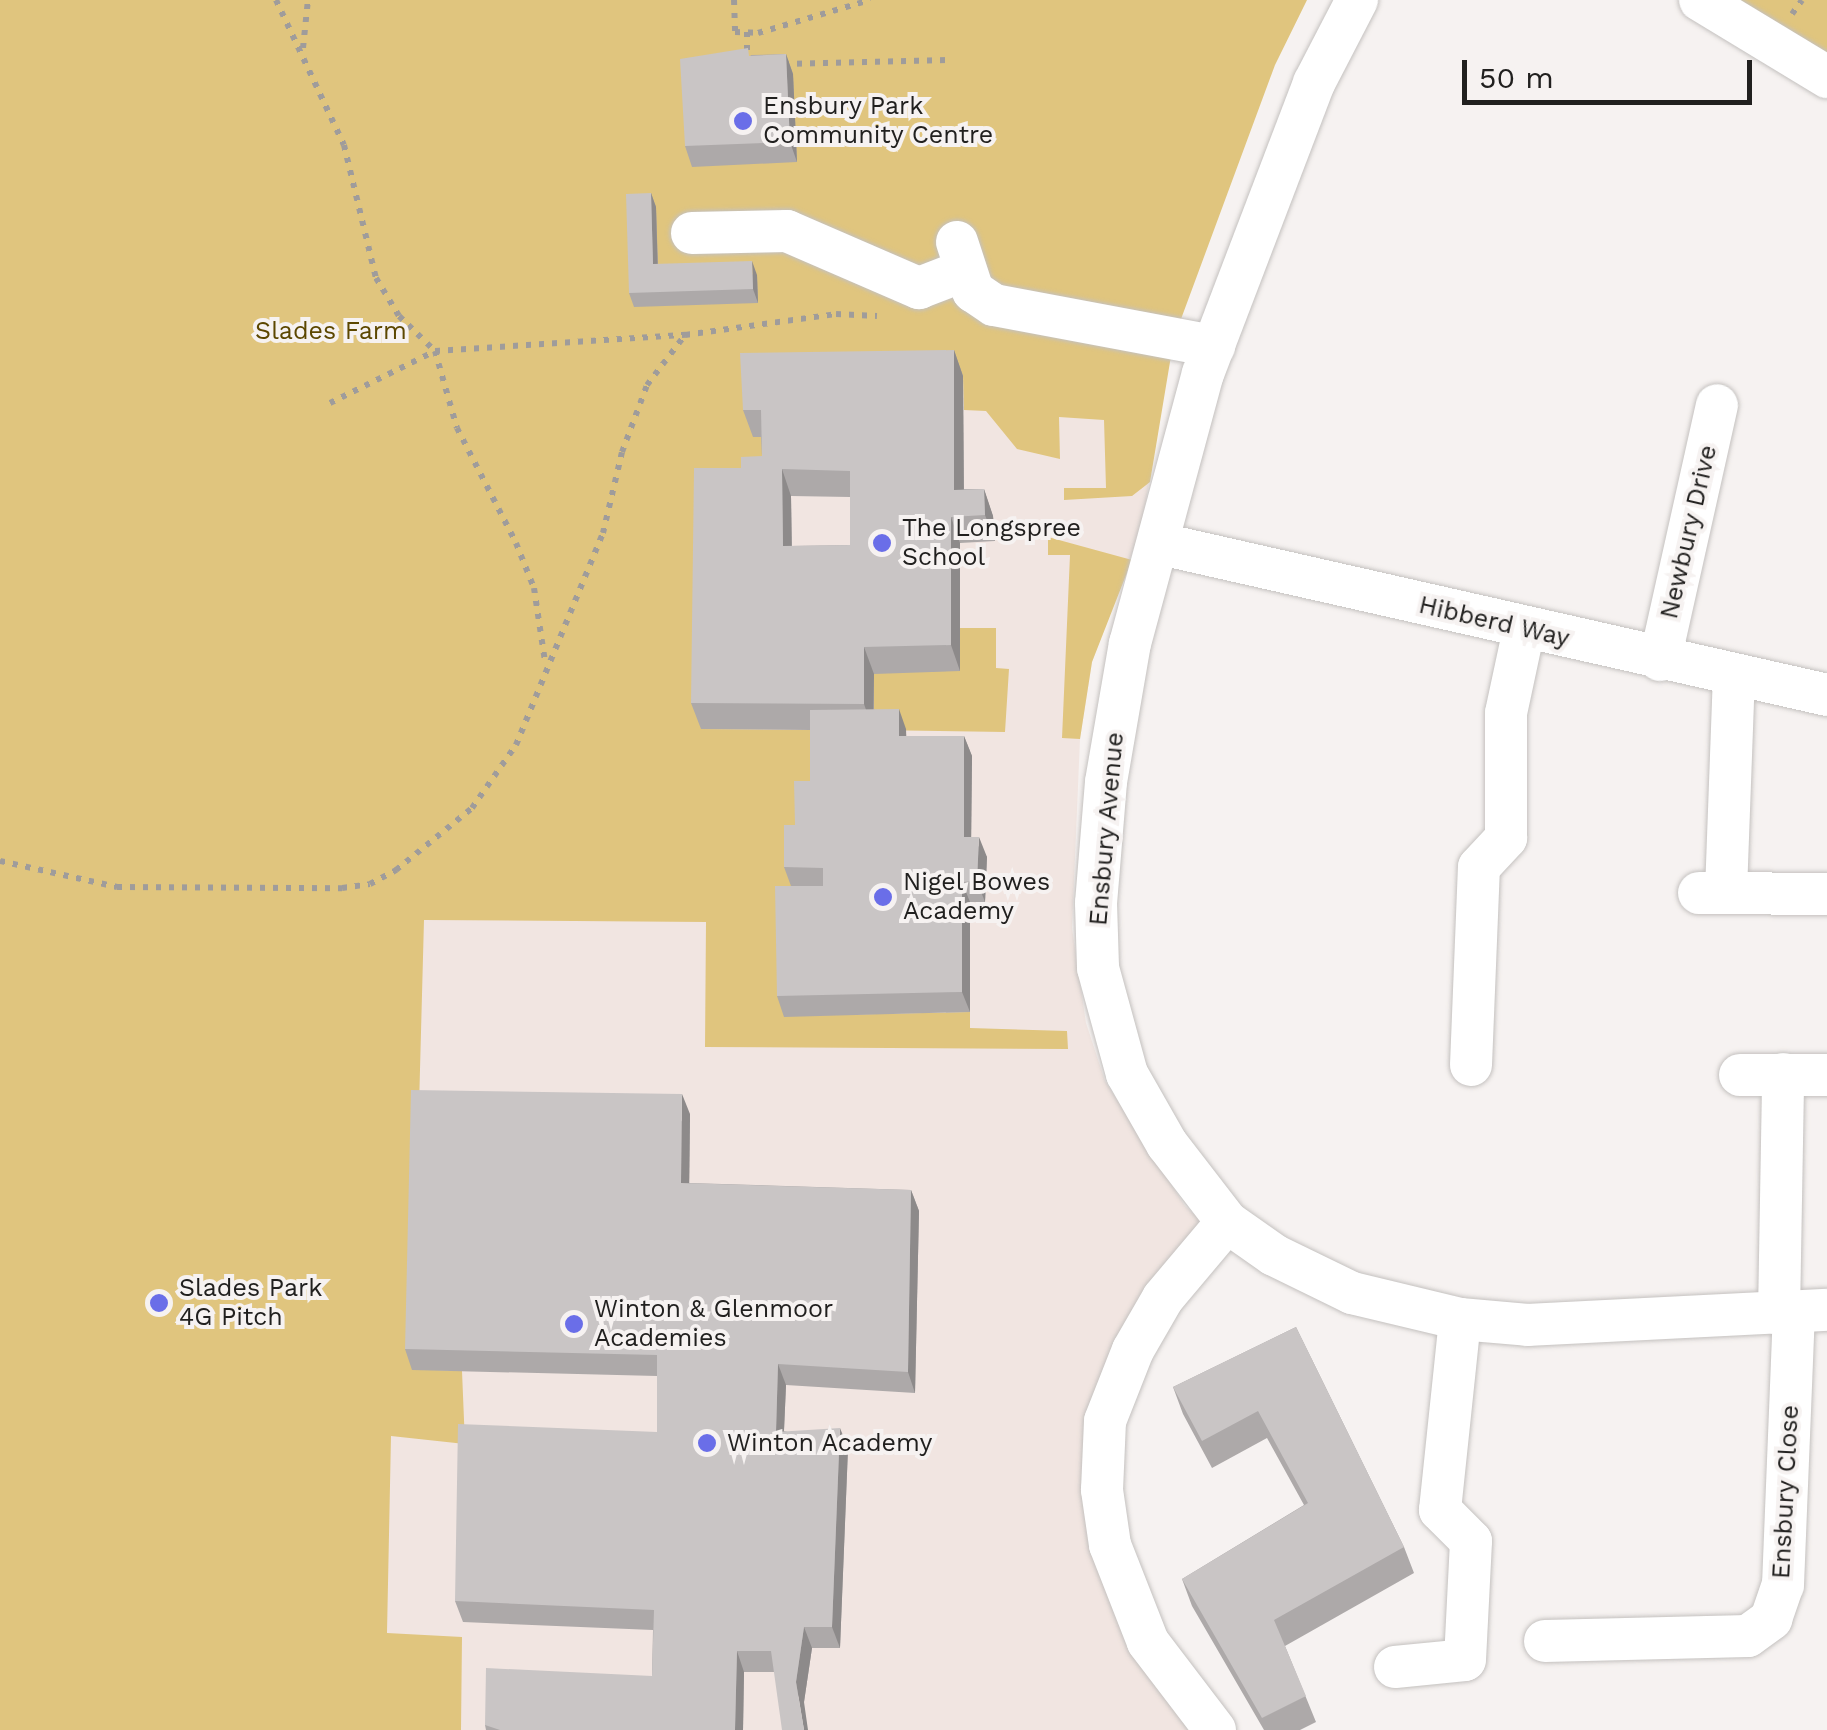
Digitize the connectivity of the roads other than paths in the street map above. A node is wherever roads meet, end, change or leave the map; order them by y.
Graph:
1 (1357, 0) edge
2 (1700, 0) edge
3 (1827, 77) edge
4 (692, 233) dead end
5 (1214, 346) junction
6 (1717, 405) dead end
7 (1161, 544) junction
8 (1524, 630) junction
9 (1660, 660) junction
10 (1734, 678) junction
11 (1827, 695) edge
12 (1827, 894) edge
13 (1471, 1064) dead end
14 (1782, 1074) junction
15 (1740, 1075) dead end
16 (1827, 1075) edge
17 (1227, 1222) junction
18 (1800, 1312) edge
19 (1460, 1319) junction
20 (1545, 1641) dead end
21 (1395, 1667) dead end
22 (1207, 1719) edge

1 - 5 street, Ensbury Avenue
2 - 3 street
4 - 5 street
5 - 7 street, Ensbury Avenue
6 - 9 street, Newbury Drive
7 - 8 street, Hibberd Way
7 - 17 street, Ensbury Avenue
8 - 9 street, Hibberd Way
8 - 13 street
9 - 10 street, Hibberd Way
10 - 11 street, Hibberd Way
10 - 12 street
14 - 15 street
14 - 16 street
14 - 18 street, Ensbury Close
17 - 19 street, Ensbury Avenue
17 - 22 street
18 - 19 street, Ensbury Avenue
18 - 20 street, Ensbury Close
19 - 21 street

